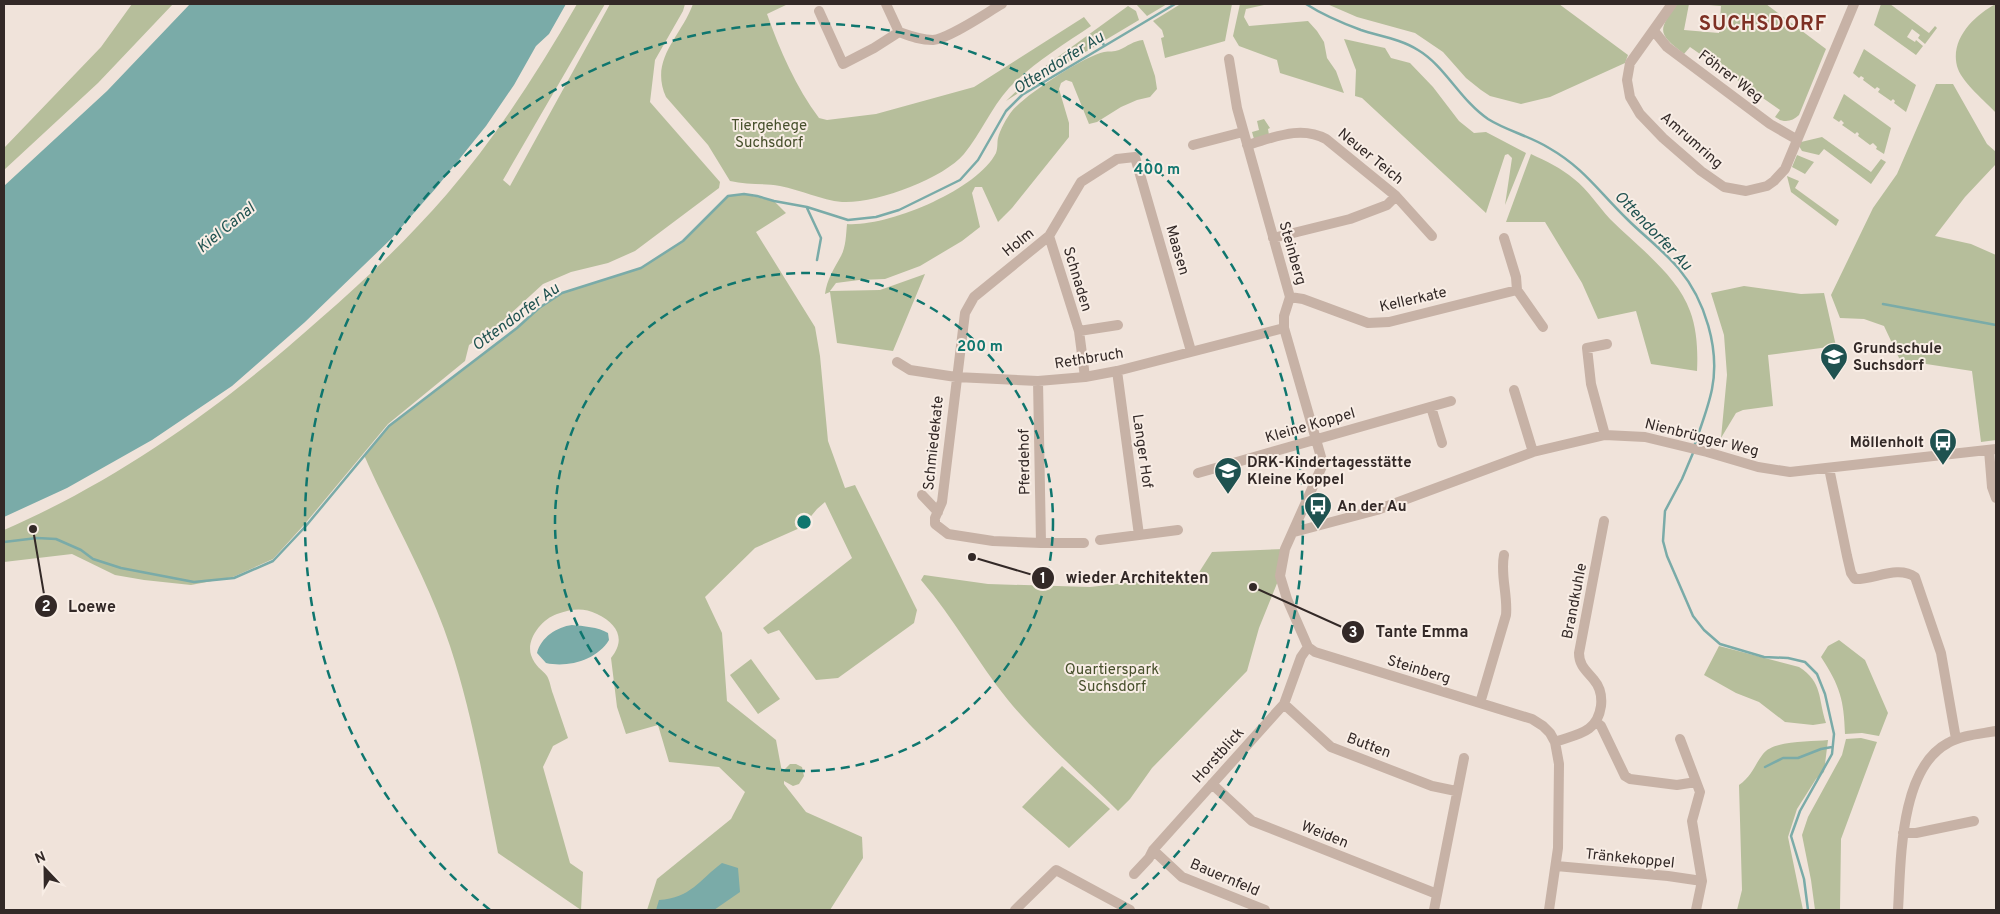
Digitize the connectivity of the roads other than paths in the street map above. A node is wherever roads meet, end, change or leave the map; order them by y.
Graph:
1 (886, 4) edge
2 (1002, 4) edge
3 (1672, 4) edge
4 (1854, 4) edge
5 (819, 11) dead end
6 (1654, 31) junction
7 (899, 32) junction
8 (1229, 59) dead end
9 (1243, 132) junction
10 (1796, 139) junction
11 (1247, 145) junction
12 (1193, 146) dead end
13 (1136, 157) joint
14 (1396, 196) junction
15 (1049, 236) junction
16 (1432, 236) dead end
17 (1273, 238) junction
18 (1504, 238) dead end
19 (1517, 290) junction
20 (1290, 297) junction
21 (1118, 325) dead end
22 (1543, 327) dead end
23 (1284, 328) junction
24 (1079, 331) junction
25 (1607, 344) dead end
26 (1191, 351) junction
27 (897, 362) dead end
28 (1117, 371) junction
29 (956, 377) junction
30 (1085, 377) junction
31 (1038, 381) junction
32 (1514, 390) dead end
33 (1451, 401) dead end
34 (1431, 406) junction
35 (1605, 435) junction
36 (1317, 439) junction
37 (1442, 443) dead end
38 (1993, 450) edge
39 (1533, 452) junction
40 (1829, 468) junction
41 (1198, 473) dead end
42 (922, 494) dead end
43 (1996, 498) edge
44 (938, 512) junction
45 (1604, 521) dead end
46 (1178, 530) dead end
47 (1294, 532) junction
48 (1139, 535) junction
49 (1100, 540) dead end
50 (1041, 543) junction
51 (1084, 543) dead end
52 (1504, 555) dead end
53 (1308, 647) junction
54 (1480, 703) junction
55 (1284, 704) junction
56 (1596, 722) junction
57 (1996, 732) edge
58 (1680, 739) dead end
59 (1956, 739) junction
60 (1555, 742) junction
61 (1464, 758) dead end
62 (1696, 782) junction
63 (1212, 784) junction
64 (1456, 791) junction
65 (1974, 821) dead end
66 (1903, 833) junction
67 (1153, 850) junction
68 (1556, 866) junction
69 (1134, 874) dead end
70 (1702, 881) junction
71 (1437, 894) junction
72 (1015, 910) edge
73 (1130, 910) edge
74 (1265, 910) edge
75 (1434, 910) edge
76 (1549, 910) edge
77 (1696, 910) edge
78 (1898, 910) edge

1 - 7 street
2 - 7 street
3 - 6 street, Amrumring
4 - 10 street, Amrumring
5 - 7 street
6 - 10 street, Föhrer Weg
6 - 10 street, Amrumring
8 - 9 street, Steinberg
9 - 11 street, Steinberg
9 - 12 street
11 - 14 street, Neuer Teich
11 - 17 street, Steinberg
13 - 15 street, Holm
13 - 26 street, Maasen
14 - 16 street, Neuer Teich
14 - 17 street
15 - 24 street, Schnaden
15 - 29 street, Holm
17 - 20 street, Steinberg
18 - 19 street
19 - 20 street, Kellerkate
19 - 22 street
20 - 23 street, Steinberg
21 - 24 street, Schnaden
23 - 26 street, Rethbruch
23 - 36 street, Steinberg
24 - 30 street, Schnaden
25 - 35 street
26 - 28 street, Rethbruch
27 - 29 street, Rethbruch
28 - 30 street, Rethbruch
28 - 48 street, Langer Hof
29 - 31 street, Rethbruch
29 - 44 street, Schmiedekate
30 - 31 street, Rethbruch
31 - 50 street, Pferdehof
32 - 39 street
33 - 34 street, Kleine Koppel
34 - 36 street, Kleine Koppel
34 - 37 street
35 - 39 street, Nienbrügger Weg
35 - 40 street, Nienbrügger Weg
36 - 41 street, Kleine Koppel
36 - 47 street, Steinberg
38 - 40 street, Nienbrügger Weg
38 - 43 street
39 - 47 street, Nienbrügger Weg
40 - 59 street
42 - 44 street, Schmiedekate
44 - 50 street, Schmiedekate
45 - 56 street, Brandkuhle
46 - 48 street
47 - 53 street, Steinberg
48 - 49 street
50 - 51 street
52 - 54 street
53 - 54 street, Steinberg
53 - 55 street, Horstblick
54 - 60 street, Steinberg
55 - 63 street, Horstblick
55 - 64 street, Butten
56 - 60 street
56 - 62 street
57 - 59 street
58 - 62 street
59 - 66 street
60 - 68 street
61 - 64 street
62 - 70 street
63 - 67 street, Horstblick
63 - 71 street, Weiden
64 - 71 street
65 - 66 street
66 - 78 street
67 - 69 street, Horstblick
67 - 74 street, Bauernfeld
68 - 70 street, Tränkekoppel
68 - 76 street
70 - 77 street
71 - 75 street
72 - 73 street

